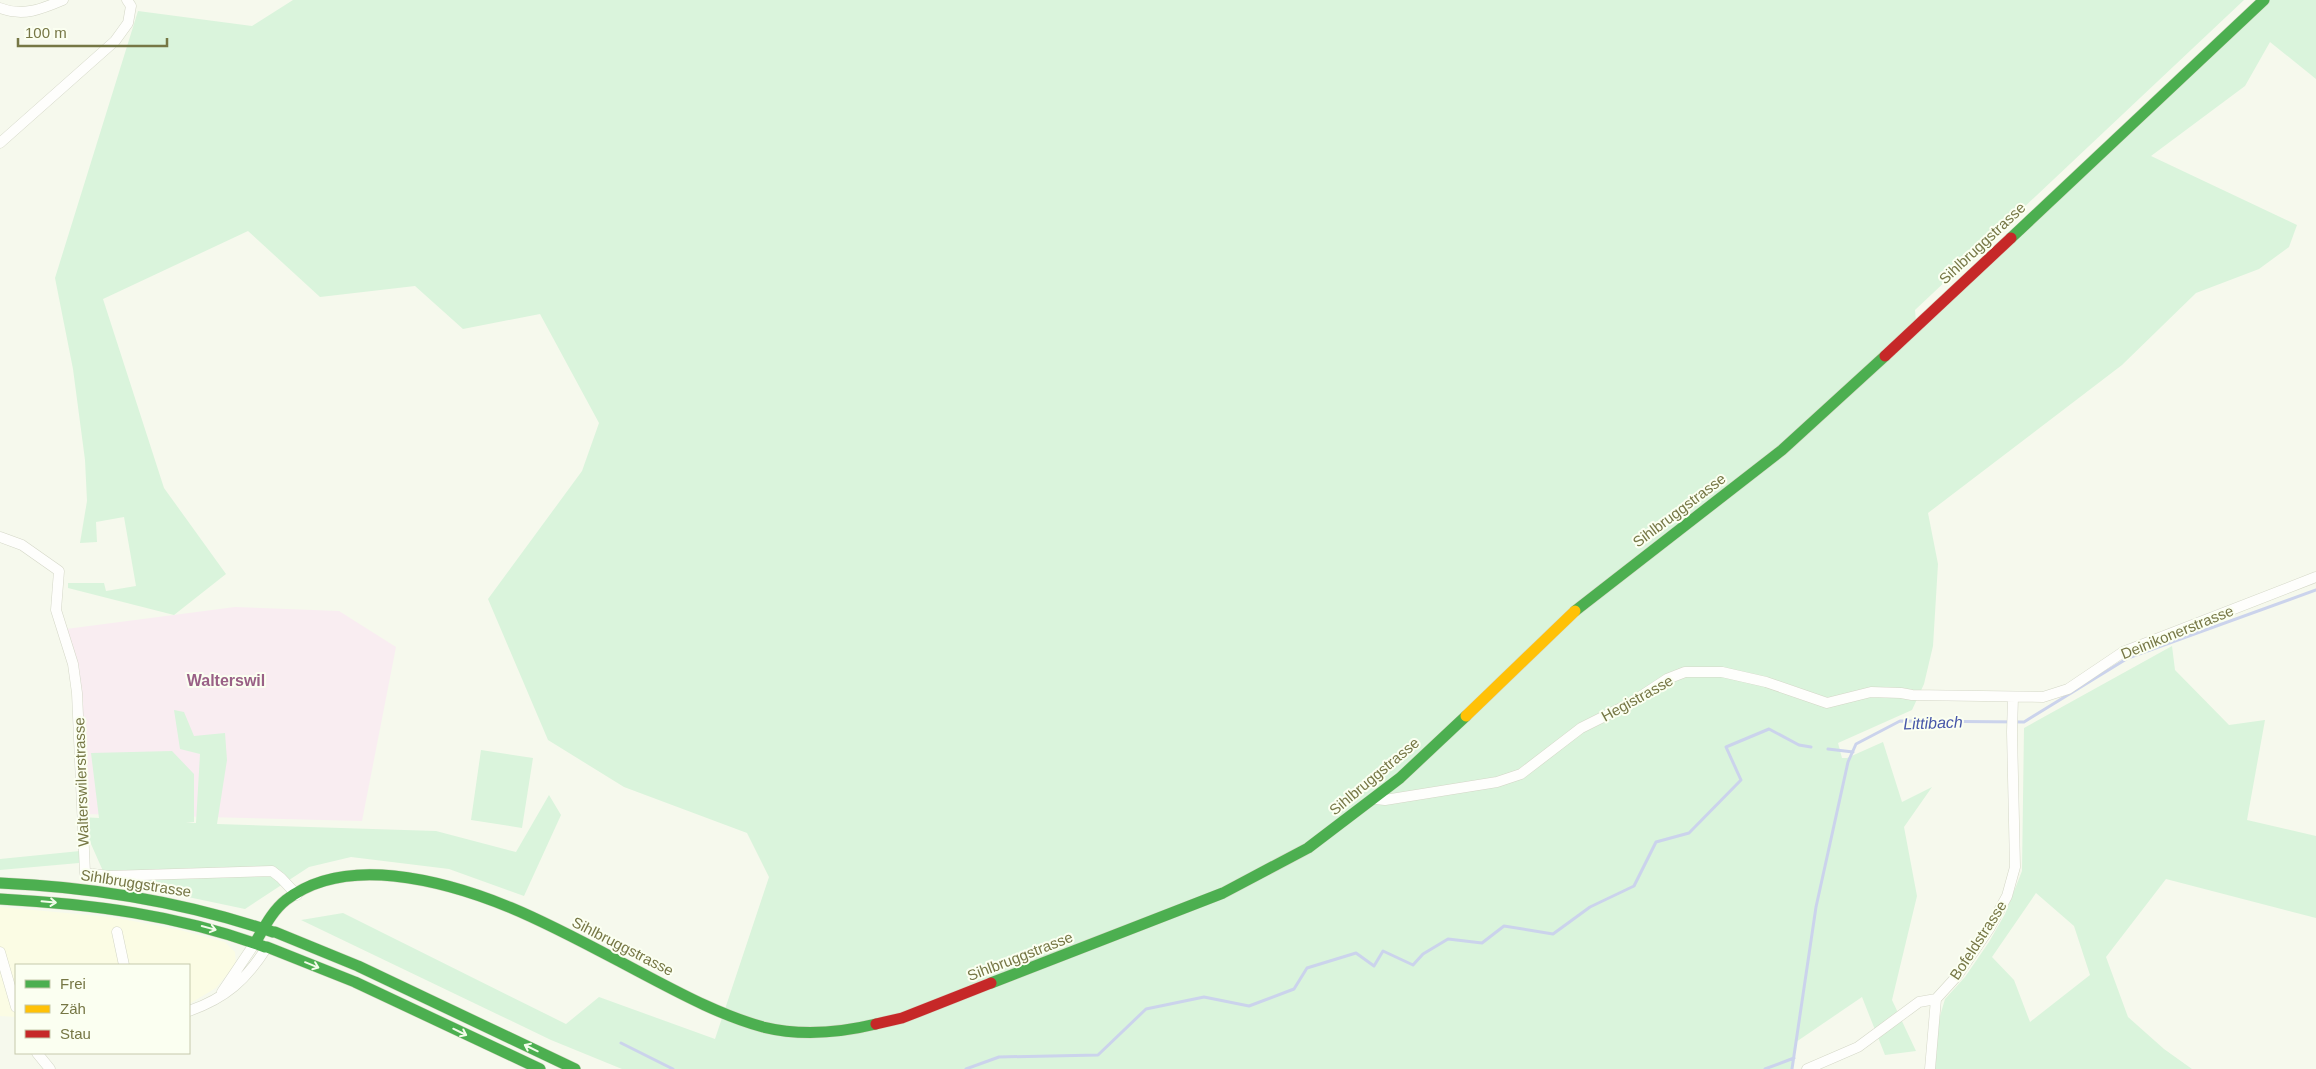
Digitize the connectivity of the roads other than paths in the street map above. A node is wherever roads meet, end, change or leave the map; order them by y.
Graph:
1 (63, 0) edge
2 (127, 0) edge
3 (2264, 0) edge
4 (0, 8) edge
5 (0, 144) edge
6 (0, 537) edge
7 (2316, 577) edge
8 (1912, 696) joint
9 (2013, 698) junction
10 (1375, 798) junction
11 (0, 883) edge
12 (297, 894) junction
13 (0, 899) edge
14 (269, 930) junction
15 (117, 932) dead end
16 (255, 943) junction
17 (267, 947) junction
18 (0, 952) edge
19 (124, 964) edge
20 (218, 997) junction
21 (1936, 999) junction
22 (15, 1004) edge
23 (190, 1011) edge
24 (38, 1054) edge
25 (50, 1069) edge
26 (540, 1069) edge
27 (575, 1069) edge
28 (1807, 1069) edge
29 (1930, 1069) edge

1 - 4 street
2 - 5 street
3 - 10 main road, Sihlbruggstrasse
6 - 12 street, Walterswilerstrasse
7 - 9 street, Deinikonerstrasse
8 - 9 street, Deinikonerstrasse
8 - 10 street, Hegistrasse
9 - 21 street, Bofeldstrasse
10 - 12 main road, Sihlbruggstrasse
11 - 14 main road, Sihlbruggstrasse
12 - 14 main road
13 -> 16 main road, Sihlbruggstrasse
14 - 16 main road
14 - 17 main road
27 -> 14 main road, Sihlbruggstrasse
15 - 19 street
16 - 17 main road, Sihlbruggstrasse
16 - 20 street
17 - 20 street
17 -> 26 main road, Sihlbruggstrasse
18 - 22 street
20 - 23 street
21 - 28 street
21 - 29 street
24 - 25 street

